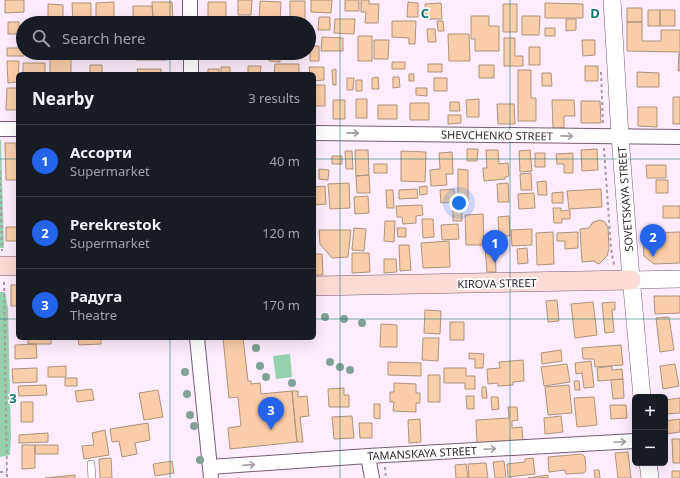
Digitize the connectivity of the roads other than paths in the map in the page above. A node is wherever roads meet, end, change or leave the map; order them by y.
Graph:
1 (190, 0) edge
2 (612, 0) edge
3 (190, 16) edge
4 (191, 60) edge
5 (191, 72) edge
6 (0, 129) edge
7 (16, 130) edge
8 (316, 133) edge
9 (620, 136) junction
10 (680, 137) edge
11 (16, 266) edge
12 (2, 267) edge
13 (680, 279) edge
14 (631, 280) junction
15 (316, 286) edge
16 (197, 340) edge
17 (642, 394) edge
18 (632, 441) edge
19 (368, 456) junction
20 (91, 464) dead end
21 (648, 466) edge
22 (211, 473) edge
23 (92, 478) edge
24 (372, 478) edge
25 (650, 478) edge

1 - 3 street
2 - 9 street, SOVETSKAYA STREET
4 - 5 street
6 - 7 street
8 -> 9 street, SHEVCHENKO STREET
9 - 10 street, SHEVCHENKO STREET
9 - 14 street, SOVETSKAYA STREET
11 - 12 main road
13 - 14 street, KIROVA STREET
14 - 15 main road, KIROVA STREET
14 - 17 street, SOVETSKAYA STREET
16 - 22 street
19 -> 18 street, TAMANSKAYA STREET
22 -> 19 street, TAMANSKAYA STREET
19 - 24 street
20 - 23 lane
21 - 25 street

